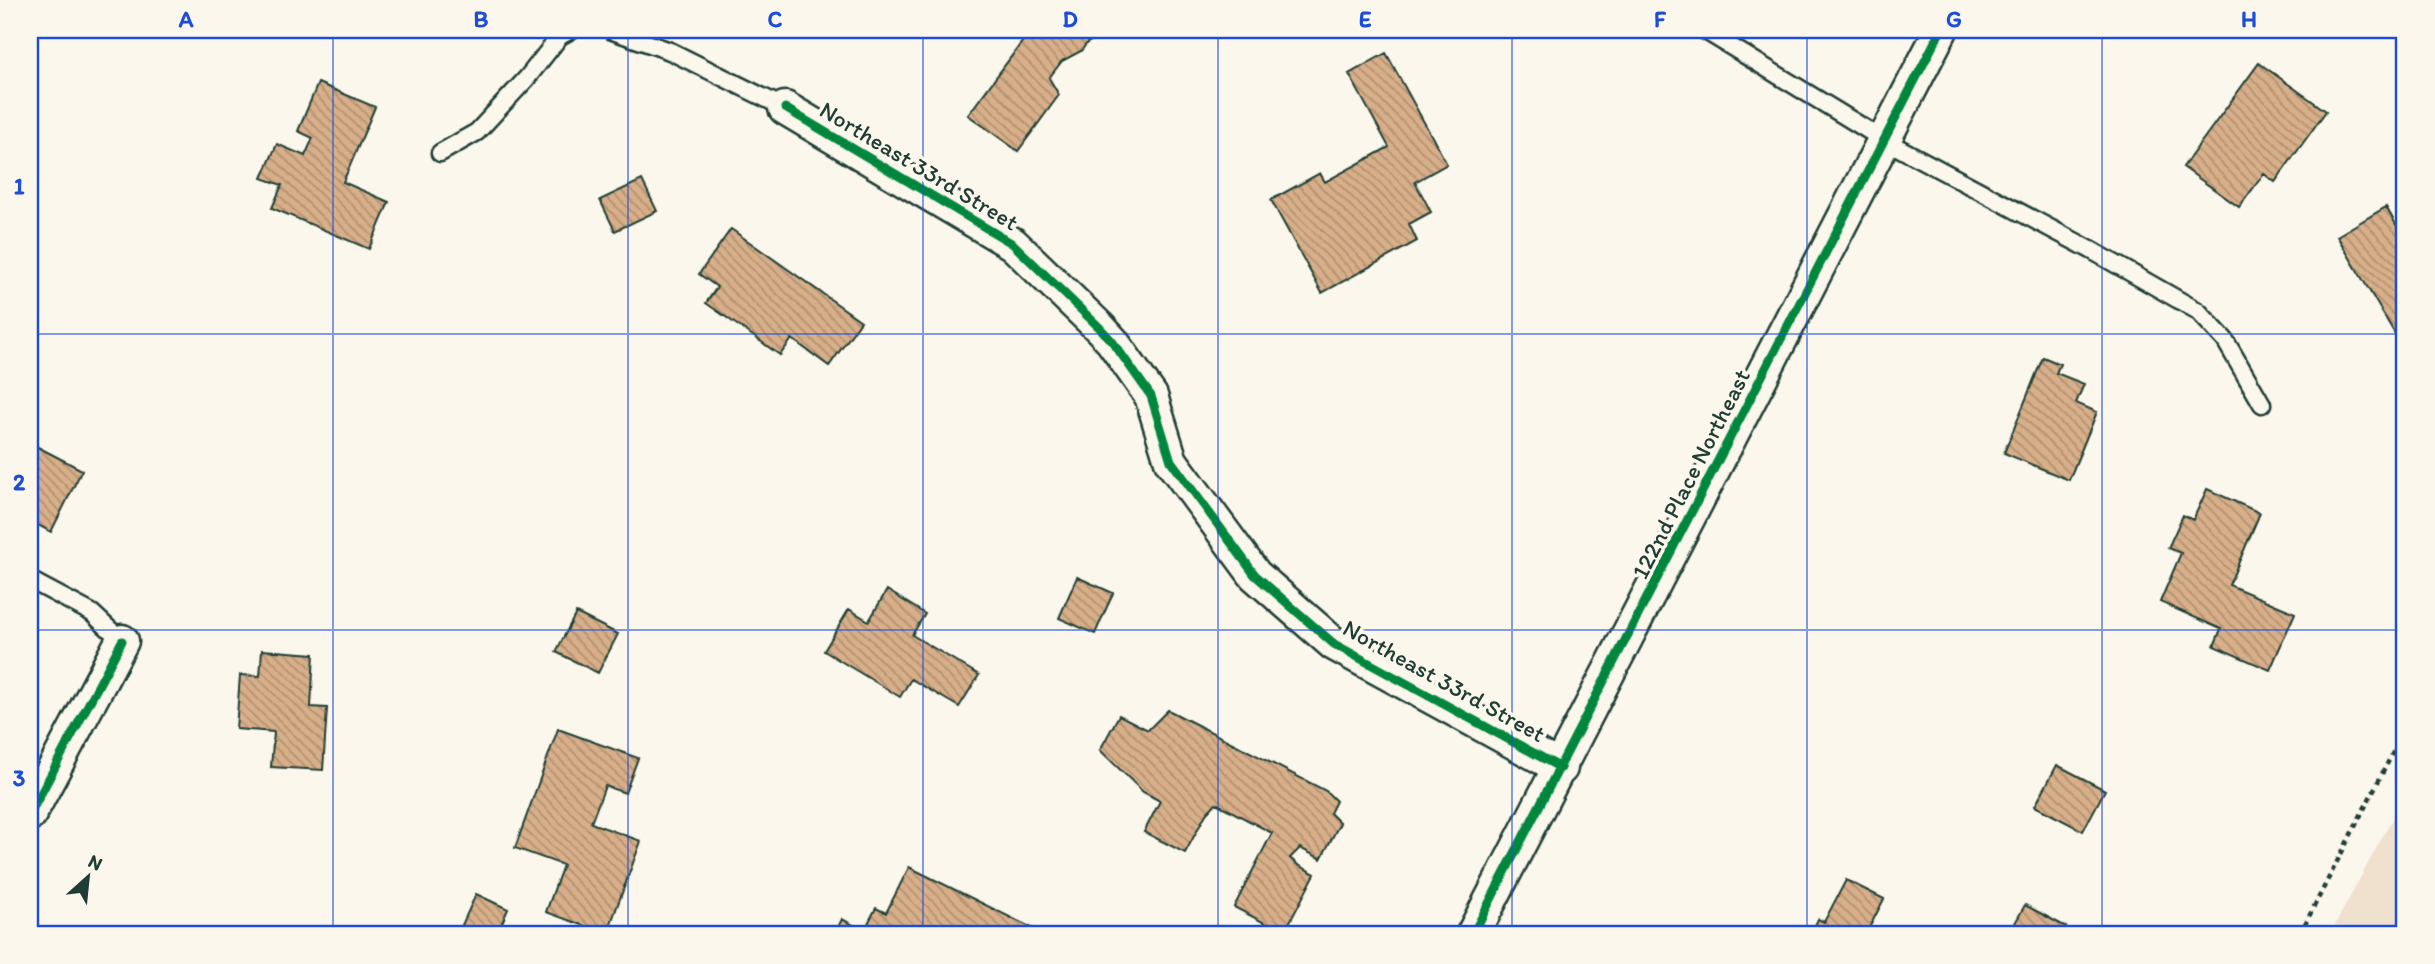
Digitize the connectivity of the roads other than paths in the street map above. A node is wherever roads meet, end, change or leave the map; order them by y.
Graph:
1 (571, 30) edge
2 (610, 30) edge
3 (1704, 30) edge
4 (1941, 30) edge
5 (785, 108) joint
6 (1884, 140) junction
7 (440, 153) dead end
8 (2262, 404) dead end
9 (30, 580) edge
10 (122, 641) joint
11 (1561, 768) junction
12 (30, 814) edge
13 (1473, 934) edge

1 - 7 lane
2 - 5 lane
3 - 6 lane
4 - 6 street, 122nd Place Northeast
5 - 11 street, Northeast 33rd Street
6 - 8 lane
6 - 11 street, 122nd Place Northeast
9 - 10 lane
10 - 12 street
11 - 13 street, 122nd Place Northeast

